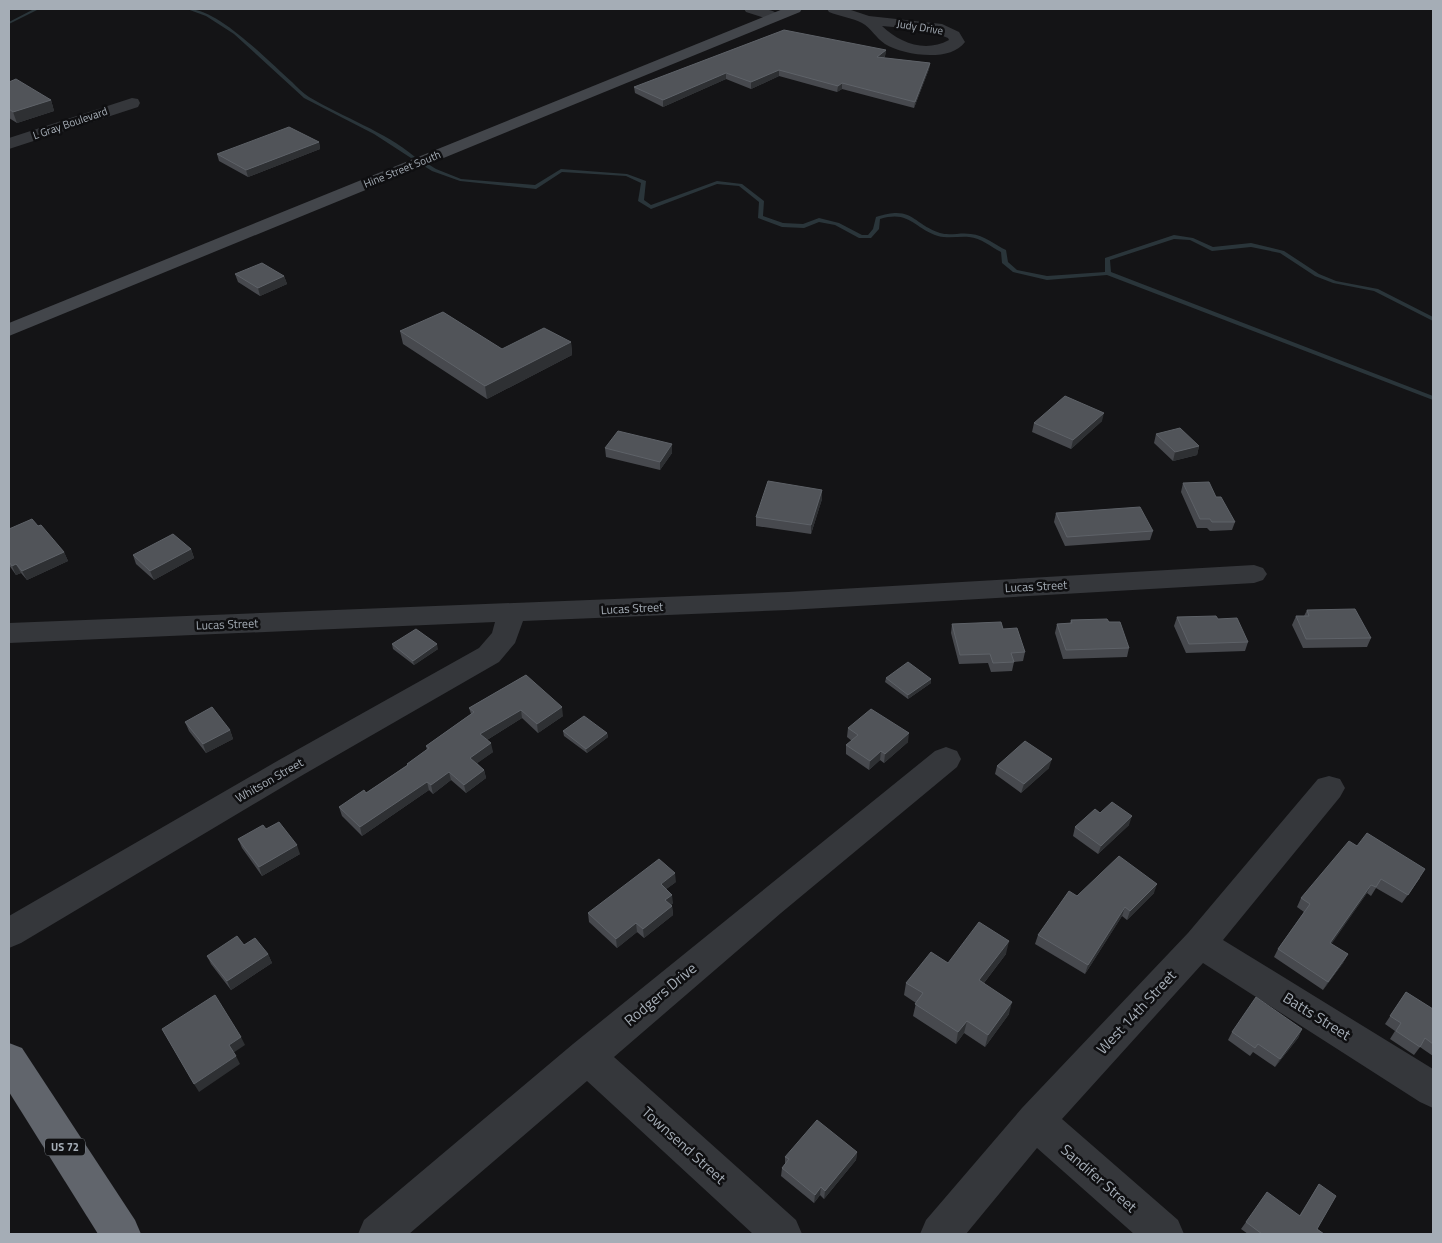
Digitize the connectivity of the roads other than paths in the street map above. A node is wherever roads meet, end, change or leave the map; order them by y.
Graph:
1 (751, 9) edge
2 (794, 9) edge
3 (834, 9) edge
4 (774, 17) junction
5 (867, 20) junction
6 (132, 103) dead end
7 (9, 144) edge
8 (9, 330) edge
9 (1254, 574) dead end
10 (512, 613) junction
11 (9, 633) edge
12 (946, 759) dead end
13 (1329, 788) dead end
14 (9, 933) edge
15 (1200, 942) junction
16 (586, 1056) junction
17 (9, 1060) edge
18 (1433, 1090) edge
19 (1035, 1121) junction
20 (121, 1234) edge
21 (378, 1234) edge
22 (782, 1234) edge
23 (940, 1234) edge
24 (1164, 1234) edge

1 - 4 street
2 - 4 street, Hine Street South
3 - 5 street, Judy Drive
4 - 8 street, Hine Street South
5 - 5 street, Judy Drive
6 - 7 street, L Gray Boulevard
9 - 10 street, Lucas Street
10 - 11 street, Lucas Street
10 - 14 street, Whitson Street
12 - 16 street, Rodgers Drive
13 - 15 street, West 14th Street
15 - 18 street, Batts Street
15 - 19 street, West 14th Street
16 - 21 street, Rodgers Drive
16 - 22 street, Townsend Street
17 - 20 highway, US 72
19 - 23 street, West 14th Street
19 - 24 street, Sandifer Street

